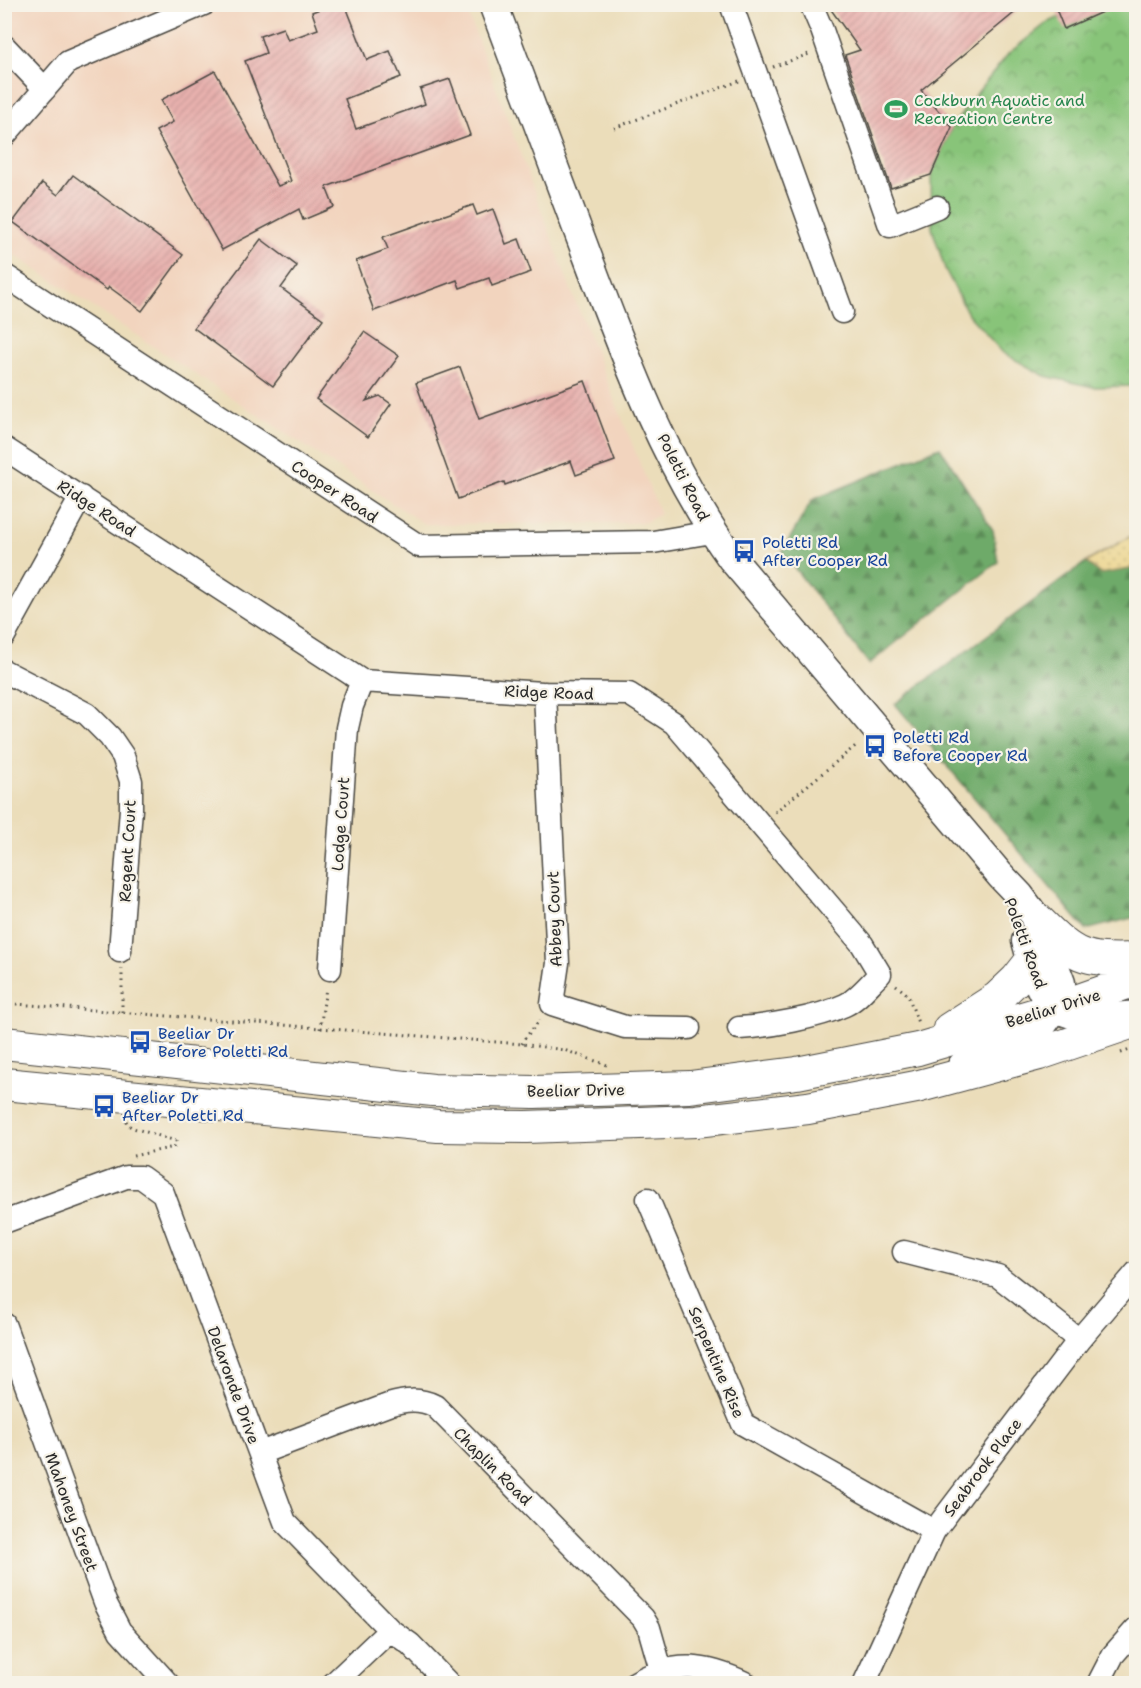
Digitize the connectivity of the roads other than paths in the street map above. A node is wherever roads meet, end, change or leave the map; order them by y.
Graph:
1 (204, 4) edge
2 (493, 4) edge
3 (731, 4) edge
4 (811, 4) edge
5 (4, 46) edge
6 (45, 89) junction
7 (4, 136) edge
8 (937, 207) dead end
9 (4, 275) edge
10 (842, 312) dead end
11 (4, 448) edge
12 (81, 497) junction
13 (712, 532) junction
14 (4, 636) edge
15 (4, 671) edge
16 (362, 681) junction
17 (545, 693) junction
18 (1000, 875) junction
19 (1037, 919) junction
20 (120, 951) road end
21 (1137, 959) edge
22 (1032, 960) junction
23 (330, 969) road end
24 (1137, 980) edge
25 (1056, 1008) junction
26 (1137, 1015) edge
27 (1137, 1021) edge
28 (689, 1028) dead end
29 (739, 1028) dead end
30 (918, 1036) junction
31 (4, 1043) edge
32 (4, 1084) edge
33 (916, 1087) junction
34 (648, 1199) dead end
35 (4, 1222) edge
36 (904, 1252) dead end
37 (1137, 1273) edge
38 (4, 1324) edge
39 (1079, 1340) junction
40 (260, 1453) junction
41 (934, 1531) junction
42 (390, 1630) junction
43 (1136, 1632) edge
44 (661, 1670) junction
45 (168, 1683) edge
46 (333, 1683) edge
47 (449, 1683) edge
48 (633, 1683) edge
49 (747, 1683) edge
50 (864, 1683) edge
51 (1098, 1683) edge

1 - 6 street
2 - 13 main road, Poletti Road
3 - 10 street
4 - 8 street
5 - 6 street
6 - 7 street
9 - 13 street, Cooper Road
11 - 12 street, Ridge Road
12 - 14 street
12 - 16 street, Ridge Road
13 - 18 main road, Poletti Road
15 - 20 street, Regent Court
16 - 17 street, Ridge Road
16 - 23 street, Lodge Court
17 - 28 street, Abbey Court
17 - 29 street, Ridge Road
18 - 19 main road, Poletti Road
18 - 22 main road, Poletti Road
19 - 21 highway
19 - 25 main road, Poletti Road
22 - 25 main road, Poletti Road
22 - 30 highway
24 - 25 highway, Beeliar Drive
25 - 26 main road, Poletti Road
25 - 30 highway, Beeliar Drive
25 - 33 main road, Poletti Road
27 - 33 highway, Beeliar Drive
30 - 31 highway, Beeliar Drive
32 - 33 highway, Beeliar Drive
34 - 41 street, Serpentine Rise
35 - 40 street, Delaronde Drive
36 - 39 street
37 - 39 street, Seabrook Place
38 - 45 street, Mahoney Street
39 - 41 street, Seabrook Place
40 - 42 street, Delaronde Drive
40 - 44 street, Chaplin Road
41 - 50 street, Seabrook Place
42 - 46 street
42 - 47 street, Delaronde Drive
43 - 51 street
44 - 48 street
44 - 49 street

